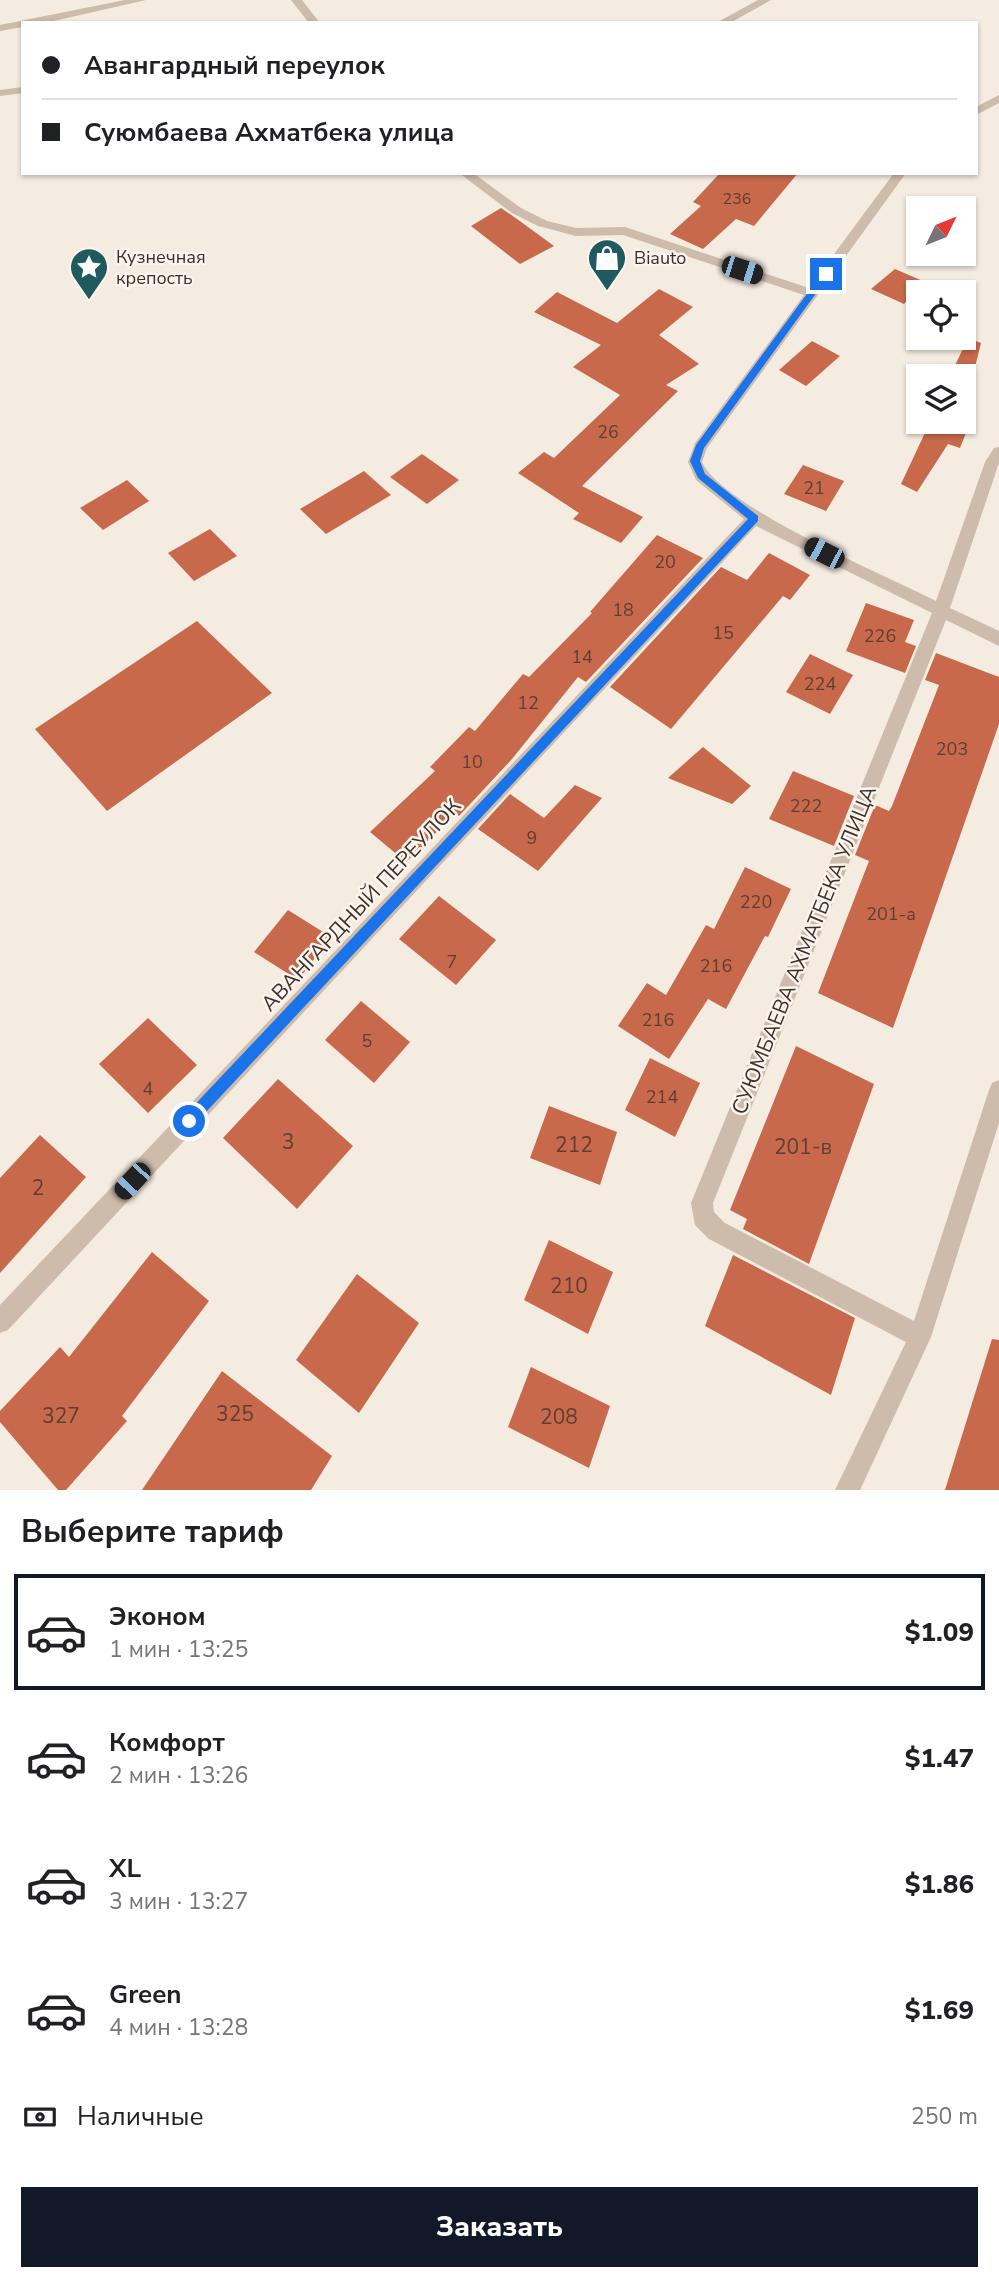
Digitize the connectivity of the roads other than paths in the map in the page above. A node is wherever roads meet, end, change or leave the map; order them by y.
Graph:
1 (141, 0) edge
2 (296, 0) edge
3 (766, 0) edge
4 (35, 21) edge
5 (312, 21) edge
6 (725, 21) edge
7 (21, 24) edge
8 (0, 28) edge
9 (21, 90) edge
10 (0, 93) edge
11 (999, 98) edge
12 (978, 112) edge
13 (468, 175) edge
14 (899, 175) edge
15 (812, 293) junction
16 (999, 452) edge
17 (754, 518) junction
18 (941, 611) junction
19 (999, 639) edge
20 (999, 1090) edge
21 (0, 1322) edge
22 (920, 1336) junction
23 (848, 1490) edge

1 - 4 street
2 - 5 street
3 - 6 street
7 - 8 street
9 - 10 street
11 - 12 street
13 - 15 street
14 - 15 street
15 - 17 street
16 - 18 street, СУЮМБАЕВА АХМАТБЕКА УЛИЦА
17 - 18 street
17 - 21 street, АВАНГАРДНЫЙ ПЕРЕУЛОК
18 - 19 street
18 - 22 street, СУЮМБАЕВА АХМАТБЕКА УЛИЦА
20 - 22 street
22 - 23 street

